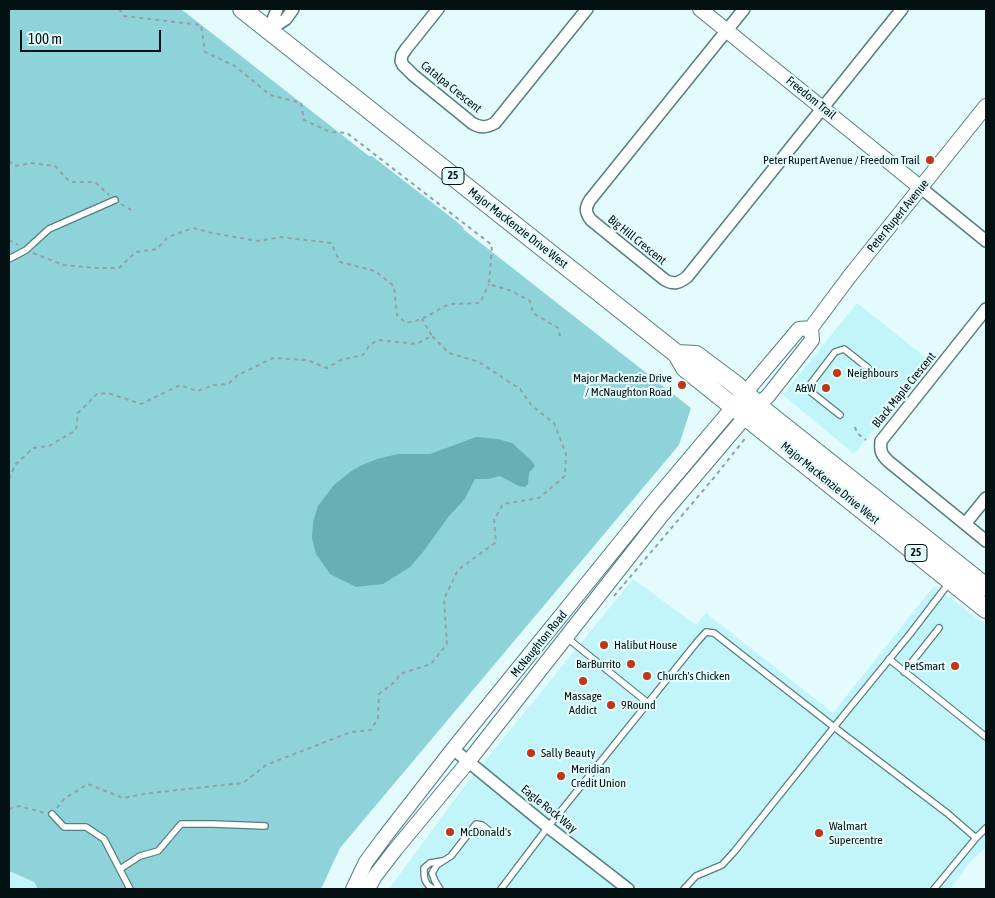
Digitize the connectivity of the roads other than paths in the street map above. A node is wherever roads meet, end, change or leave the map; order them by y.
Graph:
1 (242, 9) edge
2 (277, 9) edge
3 (293, 9) edge
4 (438, 9) edge
5 (587, 9) edge
6 (700, 9) edge
7 (744, 9) edge
8 (902, 9) edge
9 (269, 30) junction
10 (727, 30) junction
11 (986, 106) edge
12 (823, 108) junction
13 (921, 188) junction
14 (115, 200) road end
15 (986, 242) edge
16 (9, 259) edge
17 (986, 309) edge
18 (868, 368) dead end
19 (746, 405) junction
20 (840, 415) dead end
21 (986, 498) edge
22 (965, 524) junction
23 (986, 541) edge
24 (950, 581) junction
25 (986, 587) edge
26 (986, 609) edge
27 (939, 628) dead end
28 (566, 637) junction
29 (889, 660) junction
30 (904, 672) junction
31 (648, 703) junction
32 (834, 727) junction
33 (986, 736) edge
34 (454, 749) junction
35 (468, 762) junction
36 (52, 814) road end
37 (265, 826) dead end
38 (548, 828) junction
39 (986, 828) edge
40 (492, 833) dead end
41 (976, 838) junction
42 (443, 860) junction
43 (120, 869) junction
44 (130, 889) edge
45 (353, 889) edge
46 (368, 889) edge
47 (434, 889) edge
48 (440, 889) edge
49 (501, 889) edge
50 (628, 889) edge
51 (684, 889) edge
52 (934, 889) edge

1 - 9 main road, Major MacKenzie Drive West / 25
2 - 9 street
3 - 9 street
4 - 5 street, Catalpa Crescent
6 - 10 street, Freedom Trail
7 - 10 street
8 - 12 street
9 - 19 main road, Major MacKenzie Drive West / 25
10 - 12 street, Freedom Trail
10 - 12 street, Big Hill Crescent
11 - 13 street, Peter Rupert Avenue
12 - 13 street, Freedom Trail
13 - 15 street
13 - 19 street, Peter Rupert Avenue
14 - 16 lane
17 - 22 street, Black Maple Crescent
18 - 20 lane
19 - 24 main road, Major MacKenzie Drive West / 25
19 - 25 main road, Major MacKenzie Drive West / 25
19 - 28 street, McNaughton Road
19 - 34 street, McNaughton Road
21 - 22 street
22 - 23 street, Black Maple Crescent
24 - 26 main road, Major MacKenzie Drive West / 25
24 - 29 lane
27 - 30 lane
28 - 31 lane
28 - 35 street, McNaughton Road
29 - 30 lane
29 - 32 lane
30 - 33 lane
31 - 32 lane
31 - 38 lane
32 - 41 lane
32 - 51 lane
34 - 35 street, Eagle Rock Way
34 - 45 street, McNaughton Road
35 - 38 street, Eagle Rock Way
35 - 46 street, McNaughton Road
36 - 43 lane
37 - 43 lane
38 - 49 lane
38 - 50 street, Eagle Rock Way
39 - 41 lane
40 - 42 lane
41 - 52 lane
42 - 47 lane
42 - 48 lane
43 - 44 lane

